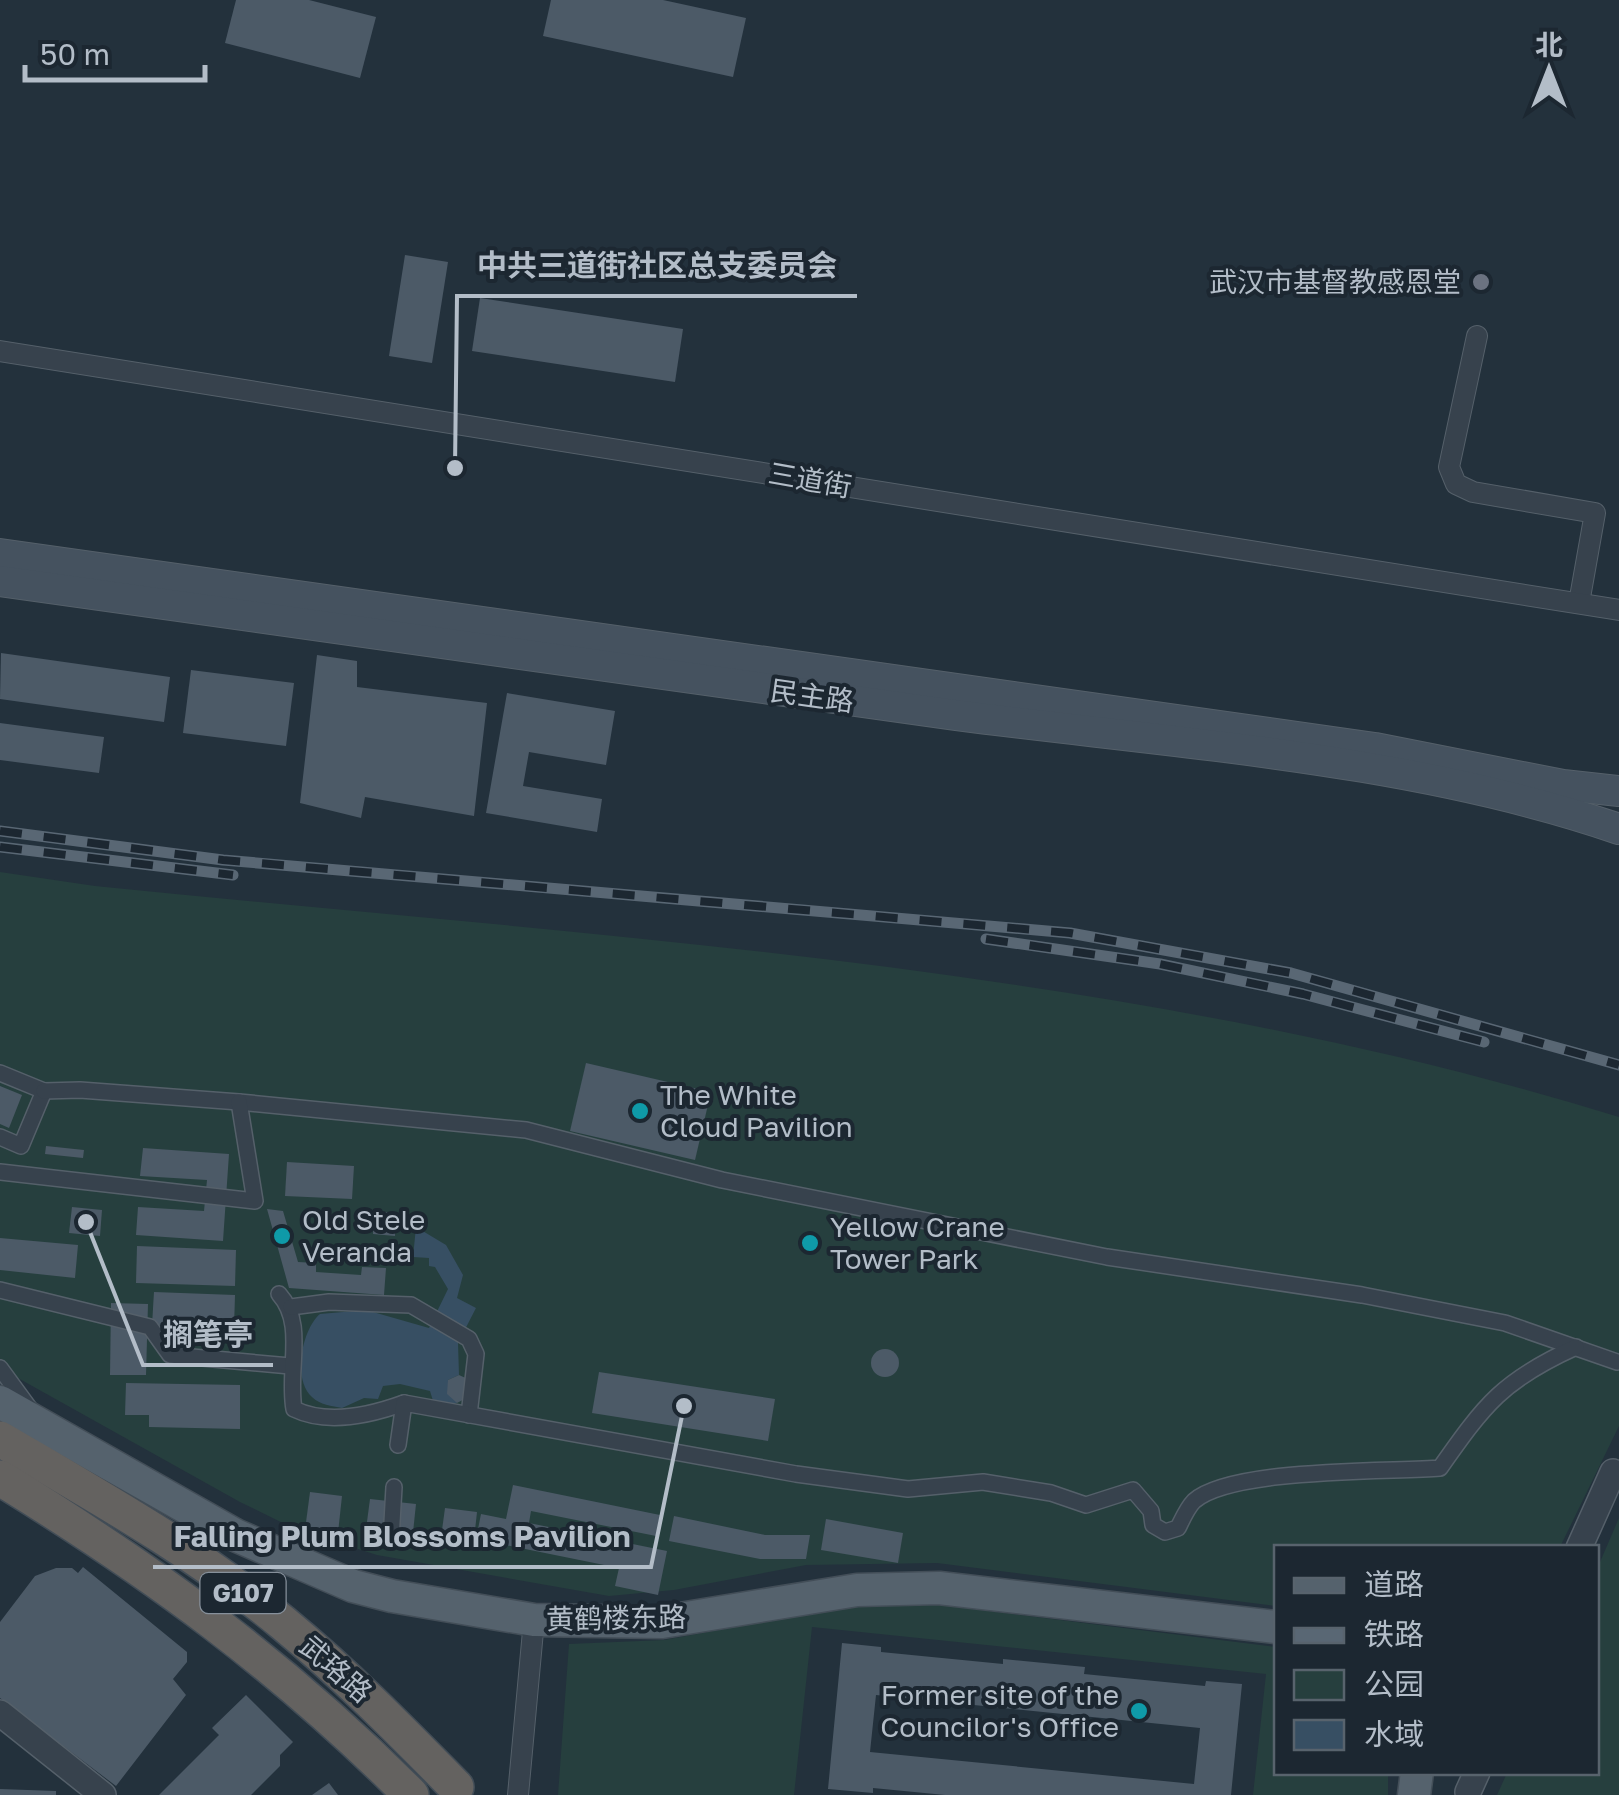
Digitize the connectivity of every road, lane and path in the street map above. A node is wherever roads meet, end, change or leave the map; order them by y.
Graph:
1 (1477, 336) dead end
2 (0, 352) edge
3 (0, 554) edge
4 (0, 581) edge
5 (1579, 603) junction
6 (1619, 610) edge
7 (1619, 791) edge
8 (1619, 829) edge
9 (0, 1074) edge
10 (44, 1091) junction
11 (240, 1102) junction
12 (0, 1137) edge
13 (0, 1172) edge
14 (0, 1290) edge
15 (279, 1294) dead end
16 (291, 1308) junction
17 (1576, 1348) junction
18 (1616, 1362) dead end
19 (290, 1366) junction
20 (0, 1368) edge
21 (0, 1402) edge
22 (404, 1403) junction
23 (469, 1414) junction
24 (42, 1425) junction
25 (0, 1439) edge
26 (398, 1445) dead end
27 (1613, 1472) dead end
28 (0, 1478) edge
29 (394, 1487) dead end
30 (390, 1540) dead end
31 (1580, 1545) edge
32 (534, 1620) junction
33 (1274, 1627) edge
34 (0, 1712) edge
35 (456, 1787) dead end
36 (103, 1795) edge
37 (412, 1795) edge
38 (518, 1795) edge

1 - 5 street
2 - 5 street, 三道街
3 - 7 main road, 民主路
4 - 8 main road, 民主路
5 - 6 street, 三道街
9 - 10 street
10 - 11 street
10 - 12 street
11 - 13 street
11 - 17 street
14 - 19 street
15 - 16 street
16 - 19 street
16 - 23 street
17 - 18 street
17 - 23 street
19 - 22 street
20 - 24 street
21 - 24 main road, 黄鹤楼东路
22 - 23 street
22 - 26 street
24 - 32 main road, 黄鹤楼东路
25 - 35 highway, 武珞路 / G107
27 - 31 street
28 - 37 highway, 武珞路 / G107
29 - 30 street
32 - 33 main road, 黄鹤楼东路
32 - 38 street
34 - 36 street

